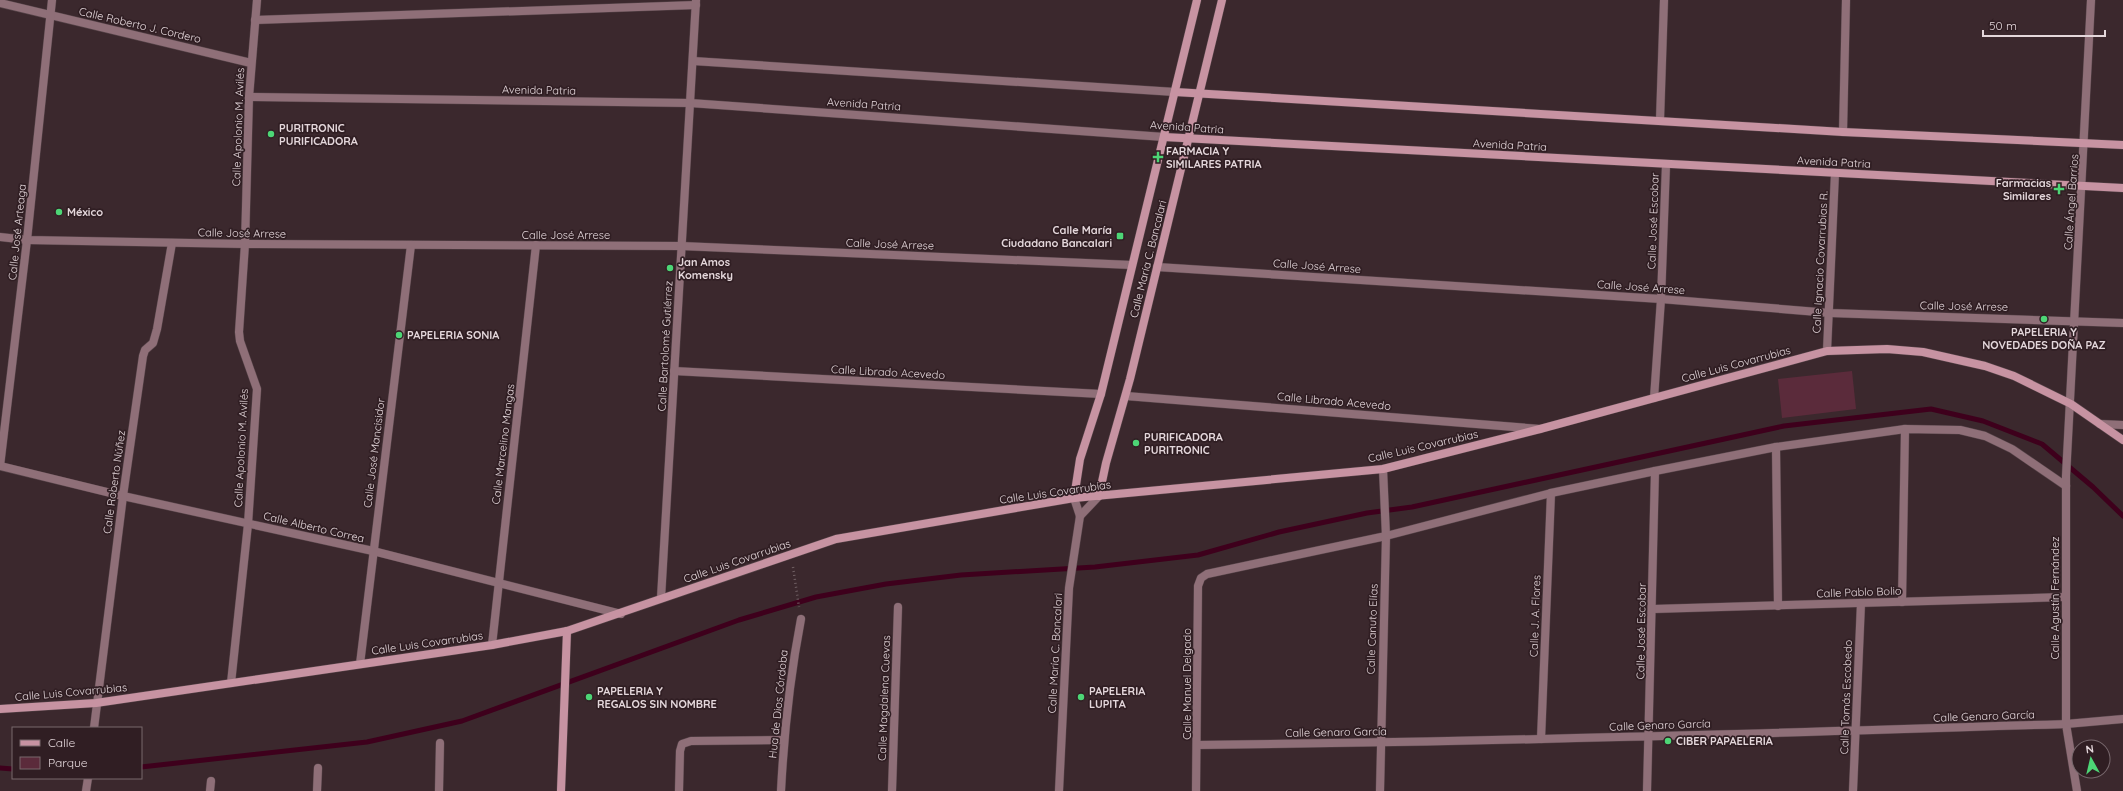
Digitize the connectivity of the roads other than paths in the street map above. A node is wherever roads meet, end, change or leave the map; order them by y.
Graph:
1 (52, 0) edge
2 (257, 0) edge
3 (1197, 0) edge
4 (1222, 0) edge
5 (1664, 0) edge
6 (1846, 0) edge
7 (2092, 0) edge
8 (0, 3) edge
9 (696, 3) edge
10 (50, 16) junction
11 (255, 20) junction
12 (692, 61) junction
13 (251, 63) junction
14 (1175, 92) junction
15 (1200, 93) junction
16 (249, 96) junction
17 (690, 103) junction
18 (1660, 120) junction
19 (1843, 132) junction
20 (1164, 137) junction
21 (1188, 139) junction
22 (2085, 144) junction
23 (2123, 145) edge
24 (1666, 165) junction
25 (1835, 173) junction
26 (2083, 187) junction
27 (2123, 188) edge
28 (0, 237) edge
29 (27, 240) junction
30 (172, 243) junction
31 (245, 244) junction
32 (411, 245) junction
33 (536, 245) junction
34 (682, 246) junction
35 (1132, 265) junction
36 (1157, 267) junction
37 (1661, 299) junction
38 (1830, 314) junction
39 (2074, 320) junction
40 (2123, 323) edge
41 (1827, 351) junction
42 (674, 371) junction
43 (1101, 394) junction
44 (1126, 396) junction
45 (1654, 398) junction
46 (2071, 404) junction
47 (2100, 424) junction
48 (2123, 425) edge
49 (1540, 429) junction
50 (1905, 429) junction
51 (2123, 440) edge
52 (1776, 447) junction
53 (0, 466) edge
54 (1383, 469) junction
55 (1655, 471) junction
56 (2066, 486) junction
57 (1550, 493) junction
58 (123, 496) junction
59 (1099, 496) junction
60 (1074, 498) junction
61 (1080, 516) junction
62 (248, 524) junction
63 (1385, 532) junction
64 (372, 552) junction
65 (498, 583) junction
66 (2065, 597) junction
67 (661, 598) junction
68 (1902, 602) junction
69 (1861, 603) junction
70 (898, 606) dead end
71 (1778, 606) junction
72 (1653, 609) junction
73 (622, 614) junction
74 (801, 619) dead end
75 (567, 631) junction
76 (492, 645) junction
77 (360, 664) junction
78 (231, 683) junction
79 (96, 703) junction
80 (0, 709) edge
81 (2123, 720) edge
82 (2066, 724) junction
83 (94, 727) edge
84 (1856, 730) junction
85 (1649, 736) junction
86 (1541, 739) junction
87 (784, 740) junction
88 (440, 743) dead end
89 (1380, 743) junction
90 (1198, 745) junction
91 (318, 768) dead end
92 (88, 779) edge
93 (211, 781) dead end
94 (86, 789) edge
95 (210, 791) edge
96 (317, 791) edge
97 (439, 791) edge
98 (561, 791) edge
99 (679, 791) edge
100 (781, 791) edge
101 (892, 791) edge
102 (1059, 791) edge
103 (1196, 791) edge
104 (1380, 791) edge
105 (1647, 791) edge
106 (1853, 791) edge
107 (2077, 791) edge

1 - 10 street, Calle José Arteaga
2 - 11 street, Calle Apolonio M. Avilés
3 - 14 street, Calle María C. Bancalari
4 - 15 street, Calle María C. Bancalari
5 - 18 street
6 - 19 street
7 - 22 street, Calle Ángel Barrios
8 - 10 street, Calle Roberto J. Cordero
9 - 11 street
9 - 12 street, Calle Bartolomé Gutiérrez
10 - 13 street, Calle Roberto J. Cordero
10 - 29 street, Calle José Arteaga
11 - 13 street, Calle Apolonio M. Avilés
12 - 14 street
12 - 17 street, Calle Bartolomé Gutiérrez
13 - 16 street, Calle Apolonio M. Avilés
14 - 15 street
14 - 20 street, Calle María C. Bancalari
15 - 18 street
15 - 21 street, Calle María C. Bancalari
16 - 17 street, Avenida Patria
16 - 31 street, Calle Apolonio M. Avilés
17 - 20 street, Avenida Patria
17 - 34 street, Calle Bartolomé Gutiérrez
18 - 19 street
19 - 22 street
20 - 21 street, Avenida Patria
20 - 35 street, Calle María C. Bancalari
21 - 24 street, Avenida Patria
21 - 36 street, Calle María C. Bancalari
22 - 23 street
22 - 26 street, Calle Ángel Barrios
24 - 25 street, Avenida Patria
24 - 37 street, Calle José Escobar
25 - 26 street, Avenida Patria
25 - 38 street, Calle Ignacio Covarrubias R.
26 - 27 street, Avenida Patria
26 - 39 street, Calle Ángel Barrios
28 - 29 street, Calle José Arrese
29 - 30 street, Calle José Arrese
29 - 53 street, Calle José Arteaga
30 - 31 street, Calle José Arrese
30 - 58 street, Calle Roberto Núñez
31 - 32 street, Calle José Arrese
31 - 62 street, Calle Apolonio M. Avilés
32 - 33 street, Calle José Arrese
32 - 64 street, Calle José Mancisidor
33 - 34 street, Calle José Arrese
33 - 65 street, Calle Marcelino Mangas
34 - 35 street, Calle José Arrese
34 - 42 street, Calle Bartolomé Gutiérrez
35 - 43 street, Calle María C. Bancalari
36 - 37 street, Calle José Arrese
36 - 44 street, Calle María C. Bancalari
37 - 38 street, Calle José Arrese
37 - 45 street, Calle José Escobar
38 - 39 street, Calle José Arrese
38 - 41 street, Calle Ignacio Covarrubias R.
39 - 40 street, Calle José Arrese
39 - 46 street, Calle Ángel Barrios
41 - 45 street, Calle Luis Covarrubias
41 - 46 street, Calle Luis Covarrubias
42 - 43 street, Calle Librado Acevedo
42 - 67 street, Calle Bartolomé Gutiérrez
43 - 60 street, Calle María C. Bancalari
44 - 49 street, Calle Librado Acevedo
44 - 59 street, Calle María C. Bancalari
45 - 49 street, Calle Luis Covarrubias
46 - 47 street, Calle Luis Covarrubias
46 - 56 street, Calle Agustín Fernández
47 - 48 street
47 - 51 street, Calle Luis Covarrubias
49 - 54 street, Calle Luis Covarrubias
50 - 52 street
50 - 56 street
50 - 68 street
52 - 55 street
52 - 71 street
53 - 58 street, Calle Alberto Correa
54 - 59 street, Calle Luis Covarrubias
54 - 63 street, Calle Canuto Elías
55 - 57 street
55 - 72 street, Calle José Escobar
56 - 66 street, Calle Agustín Fernández
57 - 63 street
57 - 86 street, Calle J. A. Flores
58 - 62 street, Calle Alberto Correa
58 - 79 street, Calle Roberto Núñez
59 - 60 street, Calle Luis Covarrubias
59 - 61 street
60 - 61 street, Calle María C. Bancalari
60 - 67 street, Calle Luis Covarrubias
61 - 102 street, Calle María C. Bancalari
62 - 64 street, Calle Alberto Correa
62 - 78 street, Calle Apolonio M. Avilés
63 - 89 street, Calle Canuto Elías
63 - 90 street, Calle Manuel Delgado
64 - 65 street, Calle Alberto Correa
64 - 77 street, Calle José Mancisidor
65 - 73 street, Calle Alberto Correa
65 - 76 street, Calle Marcelino Mangas
66 - 68 street, Calle Pablo Bolio
66 - 82 street, Calle Agustín Fernández
67 - 73 street, Calle Luis Covarrubias
68 - 69 street, Calle Pablo Bolio
69 - 71 street, Calle Pablo Bolio
69 - 84 street, Calle Tomás Escobedo
70 - 101 street, Calle Magdalena Cuevas
71 - 72 street, Calle Pablo Bolio
72 - 85 street, Calle José Escobar
73 - 75 street, Calle Luis Covarrubias
74 - 87 street, Hua de Dios Córdoba
75 - 76 street, Calle Luis Covarrubias
75 - 98 street
76 - 77 street, Calle Luis Covarrubias
77 - 78 street, Calle Luis Covarrubias
78 - 79 street, Calle Luis Covarrubias
79 - 80 street, Calle Luis Covarrubias
79 - 83 street, Calle Roberto Núñez
81 - 82 street, Calle Genaro García
82 - 84 street, Calle Genaro García
82 - 107 street, Calle Agustín Fernández
84 - 85 street, Calle Genaro García
84 - 106 street, Calle Tomás Escobedo
85 - 86 street, Calle Genaro García
85 - 105 street, Calle José Escobar
86 - 89 street, Calle Genaro García
87 - 99 street
87 - 100 street, Hua de Dios Córdoba
88 - 97 street
89 - 90 street, Calle Genaro García
89 - 104 street, Calle Canuto Elías
90 - 103 street, Calle Manuel Delgado
91 - 96 street
92 - 94 street
93 - 95 street

